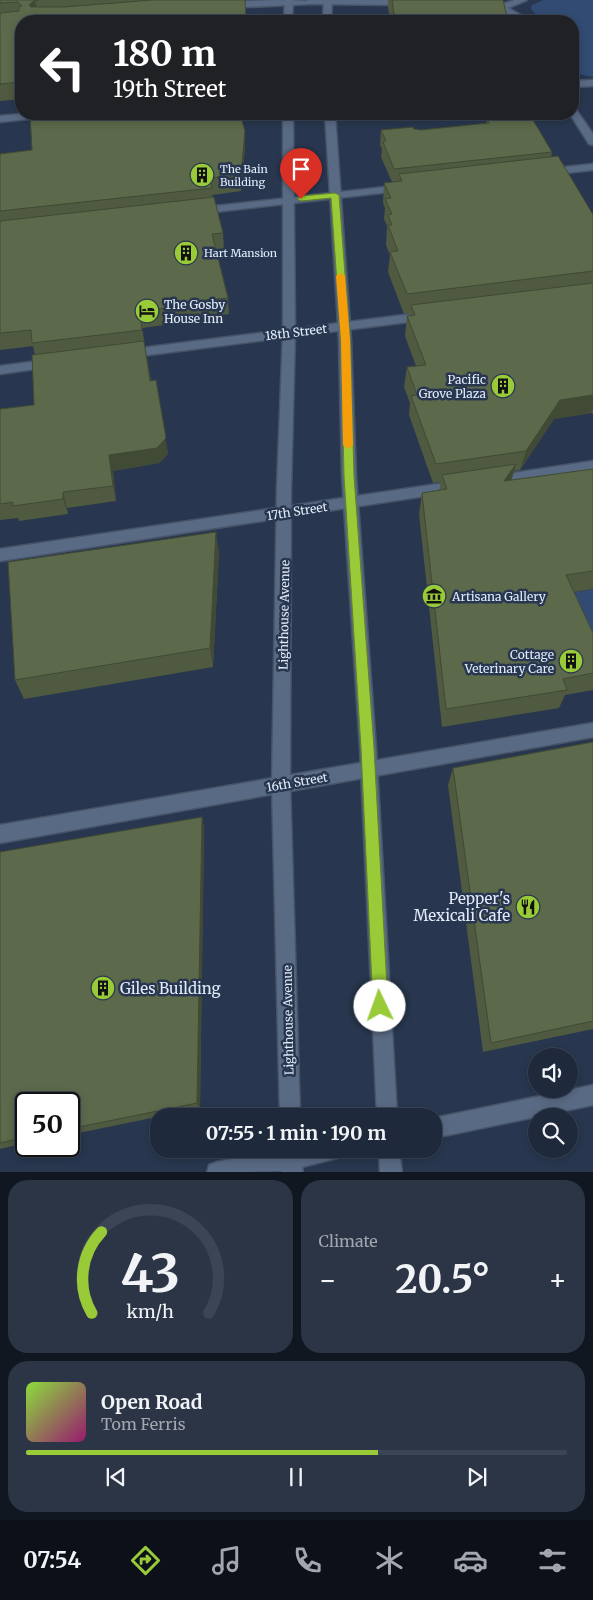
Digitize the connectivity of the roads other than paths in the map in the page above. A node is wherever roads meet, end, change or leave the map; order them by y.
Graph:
1 (523, 0) edge
2 (289, 1) edge
3 (311, 1) edge
4 (328, 1) edge
5 (421, 2) edge
6 (479, 3) edge
7 (502, 4) edge
8 (216, 6) edge
9 (288, 15) edge
10 (327, 15) edge
11 (519, 15) edge
12 (579, 84) edge
13 (593, 84) edge
14 (15, 117) edge
15 (0, 119) edge
16 (288, 120) edge
17 (330, 120) edge
18 (579, 120) edge
19 (593, 142) edge
20 (593, 167) edge
21 (534, 174) edge
22 (414, 187) edge
23 (335, 195) junction
24 (288, 200) junction
25 (184, 212) edge
26 (439, 315) edge
27 (344, 326) junction
28 (290, 333) junction
29 (110, 356) edge
30 (66, 362) edge
31 (0, 370) edge
32 (593, 466) edge
33 (351, 502) junction
34 (284, 512) junction
35 (0, 555) edge
36 (593, 730) edge
37 (368, 770) junction
38 (282, 785) junction
39 (0, 834) edge
40 (593, 1095) edge
41 (290, 1108) edge
42 (387, 1108) edge
43 (442, 1126) edge
44 (390, 1158) edge
45 (292, 1160) edge
46 (217, 1172) edge
47 (391, 1172) edge

1 - 7 main road
2 - 3 main road
2 - 8 main road
2 - 9 main road
3 - 4 main road
4 - 5 main road
4 - 10 main road
6 - 7 main road
7 - 11 main road
12 - 13 main road
14 - 15 main road
16 - 24 main road, Lighthouse Avenue
17 - 23 main road
18 - 19 main road
20 - 21 main road
22 - 23 main road
23 - 24 main road
23 - 27 main road
24 - 25 main road
24 - 28 main road, Lighthouse Avenue
26 - 27 main road, 18th Street
27 - 28 main road, 18th Street
27 - 33 main road
28 - 29 main road, 18th Street
28 - 34 main road, Lighthouse Avenue
30 - 31 main road
32 - 33 main road, 17th Street
33 - 34 main road, 17th Street
33 - 37 main road
34 - 35 main road, 17th Street
34 - 38 main road, Lighthouse Avenue
36 - 37 main road, 16th Street
37 - 38 main road, 16th Street
37 - 42 main road
38 - 39 main road, 16th Street
38 - 41 main road, Lighthouse Avenue
40 - 43 main road
44 - 47 main road
45 - 46 main road

